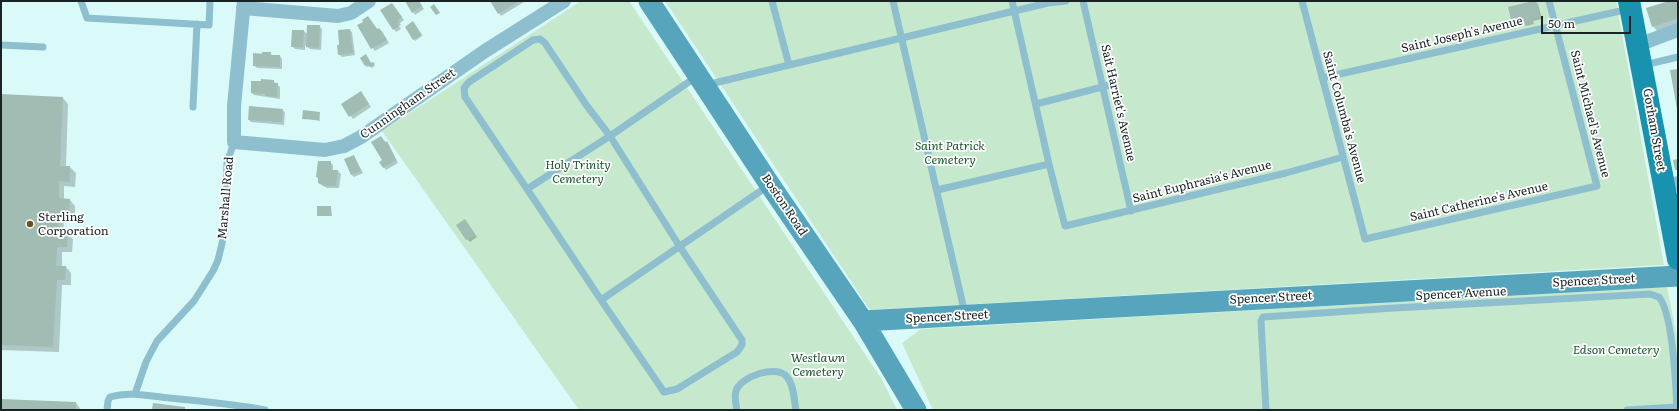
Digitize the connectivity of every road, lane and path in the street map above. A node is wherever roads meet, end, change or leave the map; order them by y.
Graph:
1 (81, 1) edge
2 (210, 1) edge
3 (369, 1) edge
4 (564, 1) edge
5 (648, 1) edge
6 (772, 1) edge
7 (892, 1) edge
8 (1012, 1) edge
9 (1066, 1) edge
10 (1083, 1) edge
11 (1302, 1) edge
12 (1549, 1) edge
13 (243, 4) edge
14 (1630, 5) edge
15 (1014, 11) junction
16 (197, 24) junction
17 (1556, 25) junction
18 (1678, 30) edge
19 (901, 38) junction
20 (1, 45) edge
21 (1638, 45) junction
22 (43, 47) dead end
23 (1678, 57) edge
24 (789, 65) junction
25 (1642, 66) junction
26 (1322, 78) junction
27 (701, 80) junction
28 (1106, 86) junction
29 (1036, 104) junction
30 (193, 107) dead end
31 (610, 136) junction
32 (234, 142) junction
33 (1343, 157) junction
34 (1049, 164) junction
35 (770, 184) junction
36 (1671, 185) edge
37 (1597, 186) joint
38 (527, 189) junction
39 (937, 190) junction
40 (1131, 211) junction
41 (1675, 225) edge
42 (1365, 239) joint
43 (680, 247) junction
44 (1678, 259) edge
45 (1678, 276) edge
46 (601, 300) junction
47 (966, 316) junction
48 (864, 321) junction
49 (134, 394) junction
50 (1677, 409) edge
51 (107, 410) edge
52 (265, 410) edge
53 (737, 410) edge
54 (796, 410) edge
55 (916, 410) edge
56 (1266, 410) edge
57 (1626, 410) edge

1 - 16 lane
2 - 16 lane
3 - 13 street
4 - 32 street, Cunningham Street
5 - 27 main road, Boston Road
6 - 24 lane
7 - 19 lane
8 - 15 lane
9 - 15 lane
10 - 28 lane, Sait Harriet's Avenue
11 - 26 lane, Saint Columba's Avenue
12 - 17 lane, Saint Michael's Avenue
13 - 32 street, Marshall Road
14 - 17 lane, Saint Joseph's Avenue
14 - 21 main road, Gorham Street
15 - 19 lane
15 - 29 lane
16 - 30 lane
17 - 26 lane, Saint Joseph's Avenue
17 - 37 lane, Saint Michael's Avenue
18 - 21 street
19 - 24 lane
19 - 39 lane
20 - 22 lane
21 - 25 main road, Gorham Street
23 - 25 lane
24 - 27 lane
25 - 36 main road, Gorham Street
26 - 33 lane, Saint Columba's Avenue
27 - 31 lane
27 - 35 main road, Boston Road
28 - 29 lane
28 - 40 lane, Sait Harriet's Avenue
29 - 34 lane
31 - 38 lane
31 - 38 lane
31 - 43 lane
32 - 49 lane, Marshall Road
33 - 40 lane, Saint Euphrasia's Avenue
33 - 42 lane, Saint Columba's Avenue
34 - 39 lane
34 - 40 lane, Saint Euphrasia's Avenue
35 - 43 lane
35 - 48 main road, Boston Road
36 - 41 main road, Gorham Street
37 - 42 lane, Saint Catherine's Avenue
38 - 46 lane
39 - 47 lane
41 - 44 main road, Gorham Street
43 - 46 lane
43 - 46 lane
45 - 47 main road, Spencer Street
47 - 48 main road, Spencer Street
48 - 55 main road, Boston Road
49 - 51 lane
49 - 52 lane
50 - 56 lane, Spencer Avenue
50 - 57 lane
53 - 54 lane

